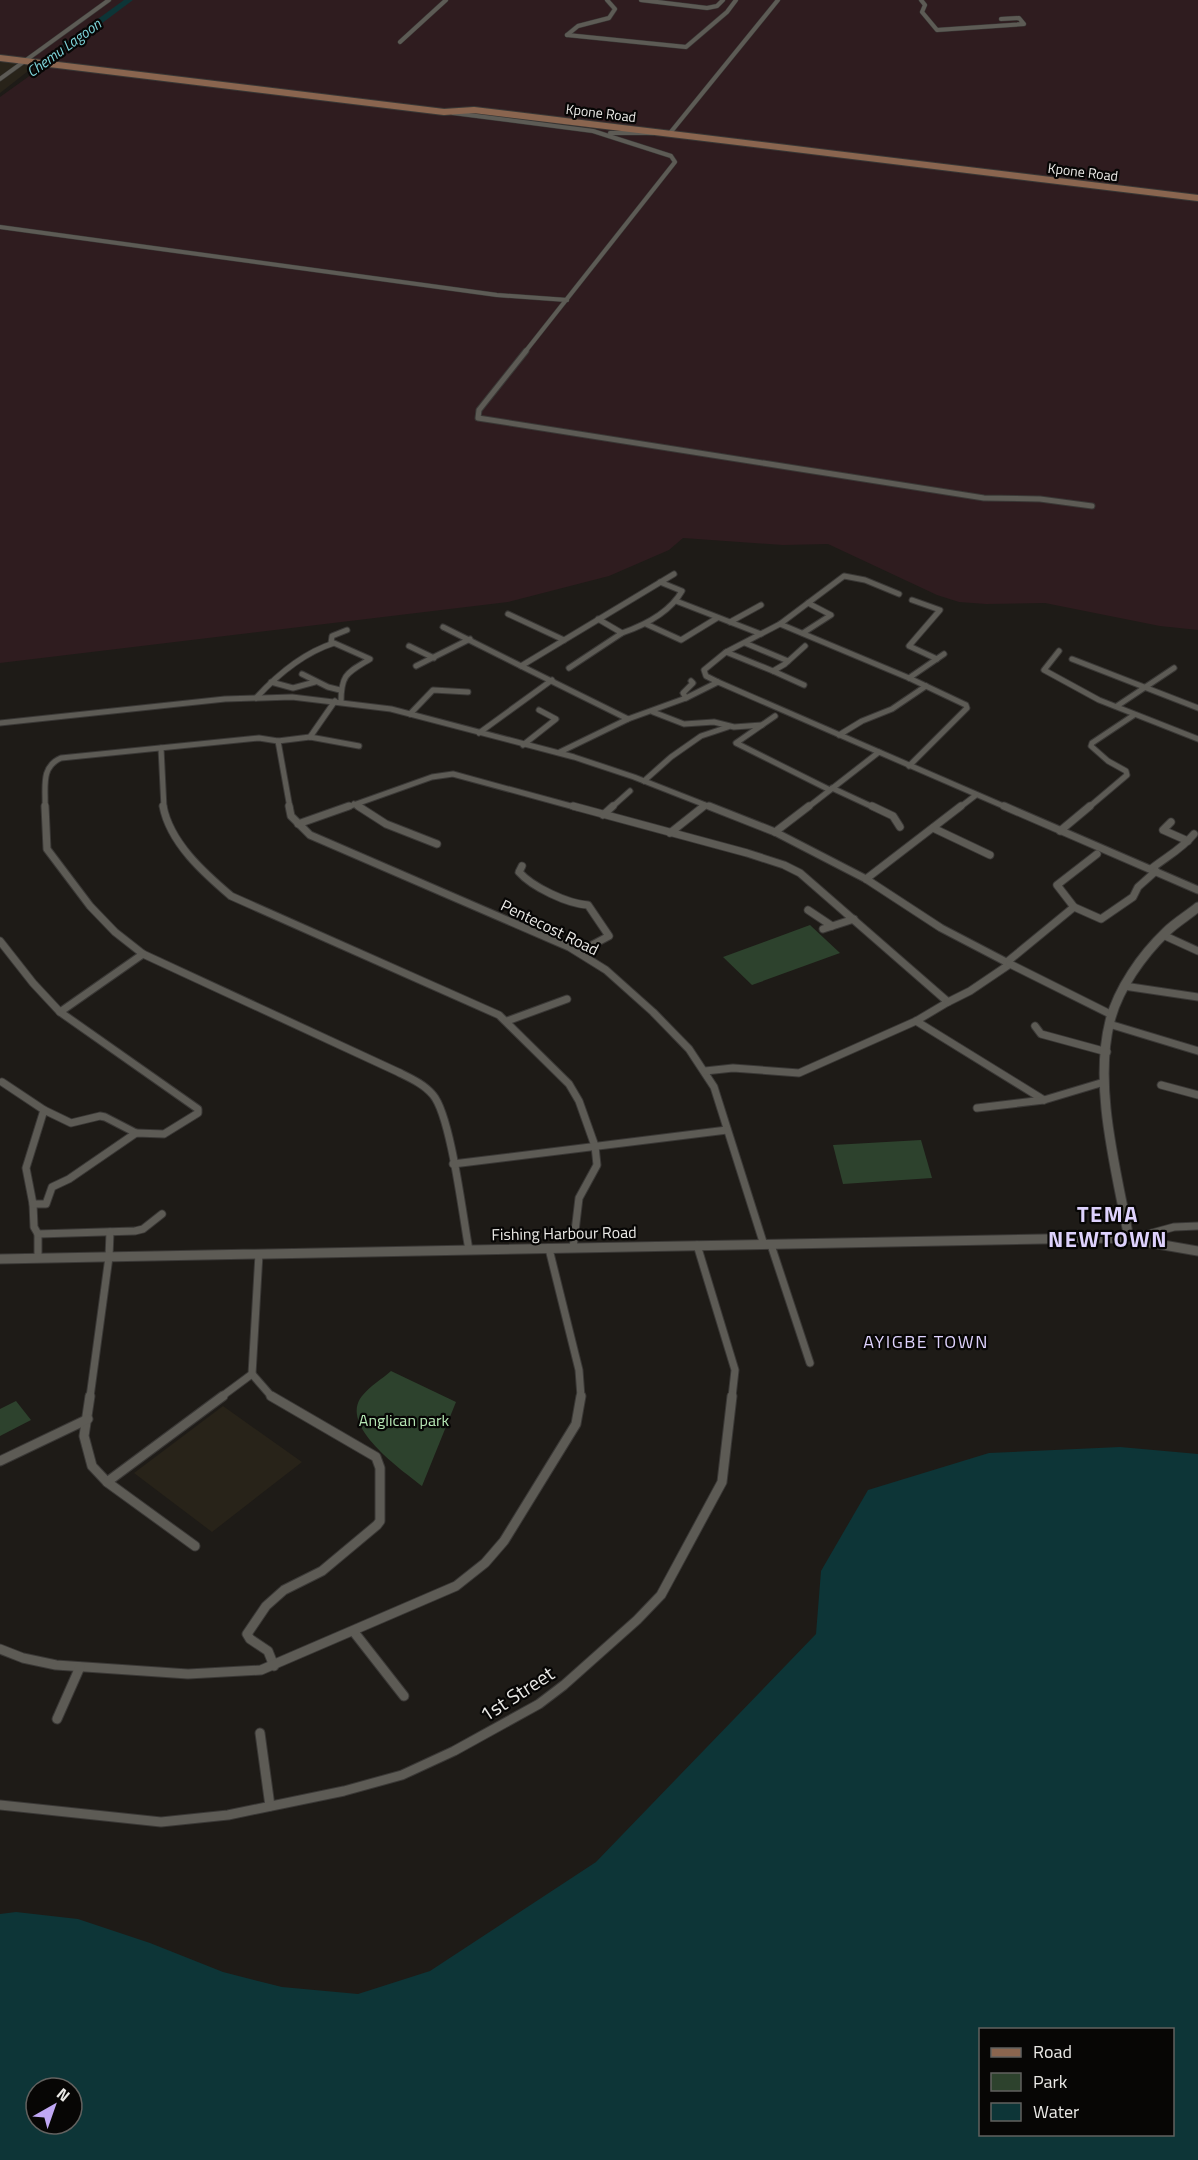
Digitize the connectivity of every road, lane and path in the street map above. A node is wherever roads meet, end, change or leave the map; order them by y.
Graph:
1 (109, 0) edge
2 (446, 0) edge
3 (607, 0) edge
4 (641, 0) edge
5 (723, 0) edge
6 (736, 0) edge
7 (778, 0) edge
8 (921, 0) edge
9 (1001, 19) dead end
10 (400, 42) dead end
11 (0, 58) edge
12 (24, 61) junction
13 (0, 79) edge
14 (444, 112) junction
15 (602, 125) junction
16 (578, 129) junction
17 (598, 132) junction
18 (661, 132) junction
19 (670, 133) junction
20 (1198, 198) edge
21 (0, 227) edge
22 (567, 300) junction
23 (1092, 506) dead end
24 (674, 574) dead end
25 (660, 582) junction
26 (899, 594) dead end
27 (912, 600) dead end
28 (676, 601) junction
29 (808, 603) junction
30 (761, 605) dead end
31 (508, 614) dead end
32 (717, 618) junction
33 (598, 619) junction
34 (730, 622) junction
35 (646, 624) junction
36 (780, 624) junction
37 (443, 627) dead end
38 (347, 630) dead end
39 (622, 633) junction
40 (803, 633) junction
41 (761, 634) junction
42 (470, 639) junction
43 (564, 639) junction
44 (331, 643) junction
45 (746, 643) junction
46 (409, 646) dead end
47 (805, 646) dead end
48 (1059, 651) dead end
49 (726, 652) junction
50 (944, 654) dead end
51 (434, 658) junction
52 (937, 659) junction
53 (1072, 659) dead end
54 (788, 661) junction
55 (416, 666) dead end
56 (521, 666) junction
57 (569, 668) dead end
58 (1174, 668) dead end
59 (773, 671) junction
60 (302, 674) dead end
61 (909, 678) junction
62 (552, 680) junction
63 (691, 681) dead end
64 (272, 682) junction
65 (315, 682) junction
66 (718, 682) junction
67 (804, 685) dead end
68 (926, 686) junction
69 (1145, 687) junction
70 (340, 690) junction
71 (468, 692) dead end
72 (256, 698) junction
73 (686, 698) junction
74 (338, 702) junction
75 (1117, 706) junction
76 (1198, 708) edge
77 (539, 710) dead end
78 (653, 712) junction
79 (410, 714) junction
80 (1134, 715) junction
81 (775, 717) dead end
82 (628, 719) junction
83 (0, 723) edge
84 (762, 725) junction
85 (728, 727) junction
86 (479, 734) junction
87 (839, 735) junction
88 (310, 738) junction
89 (1198, 739) edge
90 (278, 741) junction
91 (523, 745) junction
92 (359, 746) dead end
93 (161, 748) junction
94 (560, 752) junction
95 (879, 752) junction
96 (909, 765) junction
97 (644, 781) junction
98 (831, 789) junction
99 (630, 791) dead end
100 (976, 795) junction
101 (354, 804) junction
102 (704, 806) junction
103 (603, 815) junction
104 (1171, 822) dead end
105 (298, 824) junction
106 (900, 827) dead end
107 (933, 828) junction
108 (1059, 831) junction
109 (775, 832) junction
110 (670, 833) junction
111 (1194, 834) dead end
112 (1188, 841) junction
113 (437, 844) dead end
114 (1097, 854) dead end
115 (990, 855) dead end
116 (522, 866) dead end
117 (1153, 870) junction
118 (866, 879) junction
119 (1198, 890) edge
120 (1074, 907) junction
121 (1198, 908) edge
122 (808, 910) dead end
123 (854, 919) junction
124 (832, 926) junction
125 (823, 929) dead end
126 (1163, 935) junction
127 (0, 941) edge
128 (1198, 951) edge
129 (579, 952) junction
130 (143, 954) junction
131 (1008, 963) junction
132 (1125, 986) junction
133 (1198, 997) edge
134 (567, 999) dead end
135 (948, 1002) junction
136 (60, 1012) junction
137 (1111, 1020) junction
138 (507, 1021) junction
139 (916, 1021) junction
140 (1035, 1026) dead end
141 (1198, 1051) edge
142 (1107, 1053) junction
143 (705, 1071) junction
144 (2, 1082) dead end
145 (1104, 1082) junction
146 (1161, 1085) dead end
147 (1198, 1095) edge
148 (1044, 1100) junction
149 (977, 1108) dead end
150 (44, 1110) junction
151 (727, 1130) junction
152 (136, 1133) junction
153 (595, 1146) junction
154 (453, 1164) junction
155 (33, 1204) junction
156 (162, 1214) dead end
157 (1198, 1226) edge
158 (110, 1232) junction
159 (38, 1234) junction
160 (1129, 1239) junction
161 (697, 1245) junction
162 (768, 1245) junction
163 (573, 1248) junction
164 (549, 1249) junction
165 (469, 1250) junction
166 (1198, 1251) edge
167 (260, 1254) junction
168 (109, 1257) junction
169 (38, 1258) junction
170 (0, 1259) edge
171 (810, 1363) dead end
172 (252, 1374) junction
173 (88, 1419) junction
174 (0, 1461) edge
175 (107, 1482) junction
176 (195, 1546) dead end
177 (354, 1632) junction
178 (0, 1649) edge
179 (274, 1666) junction
180 (80, 1667) junction
181 (404, 1696) dead end
182 (57, 1719) dead end
183 (260, 1733) dead end
184 (0, 1805) edge
185 (270, 1806) junction

1 - 12 street
2 - 10 street
3 - 6 street
4 - 5 street
7 - 19 street
8 - 9 street
11 - 12 main road, Kpone Road
12 - 13 street
12 - 14 main road, Kpone Road
14 - 15 main road, Kpone Road
14 - 16 street
15 - 16 street
15 - 18 main road, Kpone Road
16 - 17 street
17 - 18 street
17 - 22 street
18 - 19 main road, Kpone Road
19 - 20 main road, Kpone Road
21 - 22 street
22 - 23 street
24 - 25 street
25 - 28 street
25 - 33 street
26 - 29 street
27 - 52 street
28 - 32 street
28 - 35 street
29 - 36 street
29 - 40 street
30 - 34 street
31 - 43 street
32 - 34 street
32 - 35 street
33 - 39 street
33 - 43 street
34 - 41 street
35 - 39 street
36 - 40 street
36 - 41 street
37 - 42 street
38 - 44 street
39 - 57 street
40 - 61 street
41 - 45 street
42 - 51 street
42 - 56 street
43 - 56 street
44 - 64 street
44 - 70 street
45 - 49 street
45 - 54 street
46 - 51 street
47 - 54 street
48 - 75 street
49 - 59 street
49 - 66 street
50 - 52 street
51 - 55 street
52 - 61 street
53 - 69 street
54 - 59 street
56 - 62 street
58 - 69 street
59 - 67 street
60 - 65 street
61 - 68 street
62 - 82 street
62 - 86 street
63 - 73 street
64 - 65 street
64 - 72 street
65 - 70 street
66 - 73 street
66 - 87 street
68 - 87 street
68 - 96 street
69 - 75 street
69 - 76 street
70 - 74 street
71 - 79 street
72 - 74 street
72 - 83 street
73 - 78 street
74 - 79 street
74 - 88 street
75 - 80 street
77 - 91 street
78 - 82 street
78 - 85 street
79 - 86 street
80 - 89 street
80 - 108 street
81 - 84 street
82 - 94 street
84 - 85 street
84 - 98 street
85 - 97 street
86 - 91 street
87 - 95 street
88 - 90 street
88 - 92 street
90 - 93 street
90 - 105 street
91 - 94 street
93 - 130 street
93 - 138 street
94 - 97 street
95 - 96 street
95 - 98 street
96 - 100 street
97 - 102 street
98 - 106 street
98 - 109 street
99 - 103 street
100 - 107 street
100 - 108 street
101 - 103 street
101 - 105 street
101 - 113 street
102 - 109 street
102 - 110 street
103 - 110 street
104 - 112 street
105 - 129 street, Pentecost Road
107 - 115 street
107 - 118 street
108 - 117 street
109 - 118 street
110 - 123 street
111 - 112 street
112 - 117 street
114 - 120 street
116 - 129 street
117 - 119 street
117 - 120 street
118 - 131 street
120 - 131 street
121 - 126 street
122 - 124 street
123 - 124 street
123 - 135 street
124 - 125 street
126 - 128 street
126 - 132 street
127 - 136 street
129 - 143 street, Pentecost Road
130 - 136 street
130 - 154 street
131 - 135 street
131 - 137 street
132 - 133 street
132 - 137 street
134 - 138 street
135 - 139 street
136 - 152 street
137 - 141 street
137 - 142 street
138 - 153 street
139 - 143 street
139 - 148 street
140 - 142 street
142 - 145 street
143 - 151 street, Pentecost Road
144 - 150 street
145 - 148 street
145 - 160 street
146 - 147 street
148 - 149 street
150 - 152 street
150 - 155 street
151 - 153 street
151 - 162 street, Pentecost Road
152 - 155 street
153 - 154 street
153 - 163 street
154 - 165 street
155 - 159 street
156 - 158 street
157 - 160 street
158 - 159 street
158 - 168 street
159 - 169 street
160 - 162 street, Fishing Harbour Road
160 - 166 street, Fishing Harbour Road
161 - 162 street, Fishing Harbour Road
161 - 163 street, Fishing Harbour Road
161 - 185 street, 1st Street
162 - 171 street, Pentecost Road
163 - 164 street, Fishing Harbour Road
164 - 165 street, Fishing Harbour Road
164 - 177 street
165 - 167 street, Fishing Harbour Road
167 - 168 street, Fishing Harbour Road
167 - 172 street
168 - 169 street, Fishing Harbour Road
168 - 173 street
169 - 170 street, Fishing Harbour Road
172 - 175 street
172 - 179 street
173 - 174 street
173 - 175 street
175 - 176 street
177 - 179 street
177 - 181 street
178 - 180 street
179 - 180 street
180 - 182 street
183 - 185 street
184 - 185 street, 1st Street

